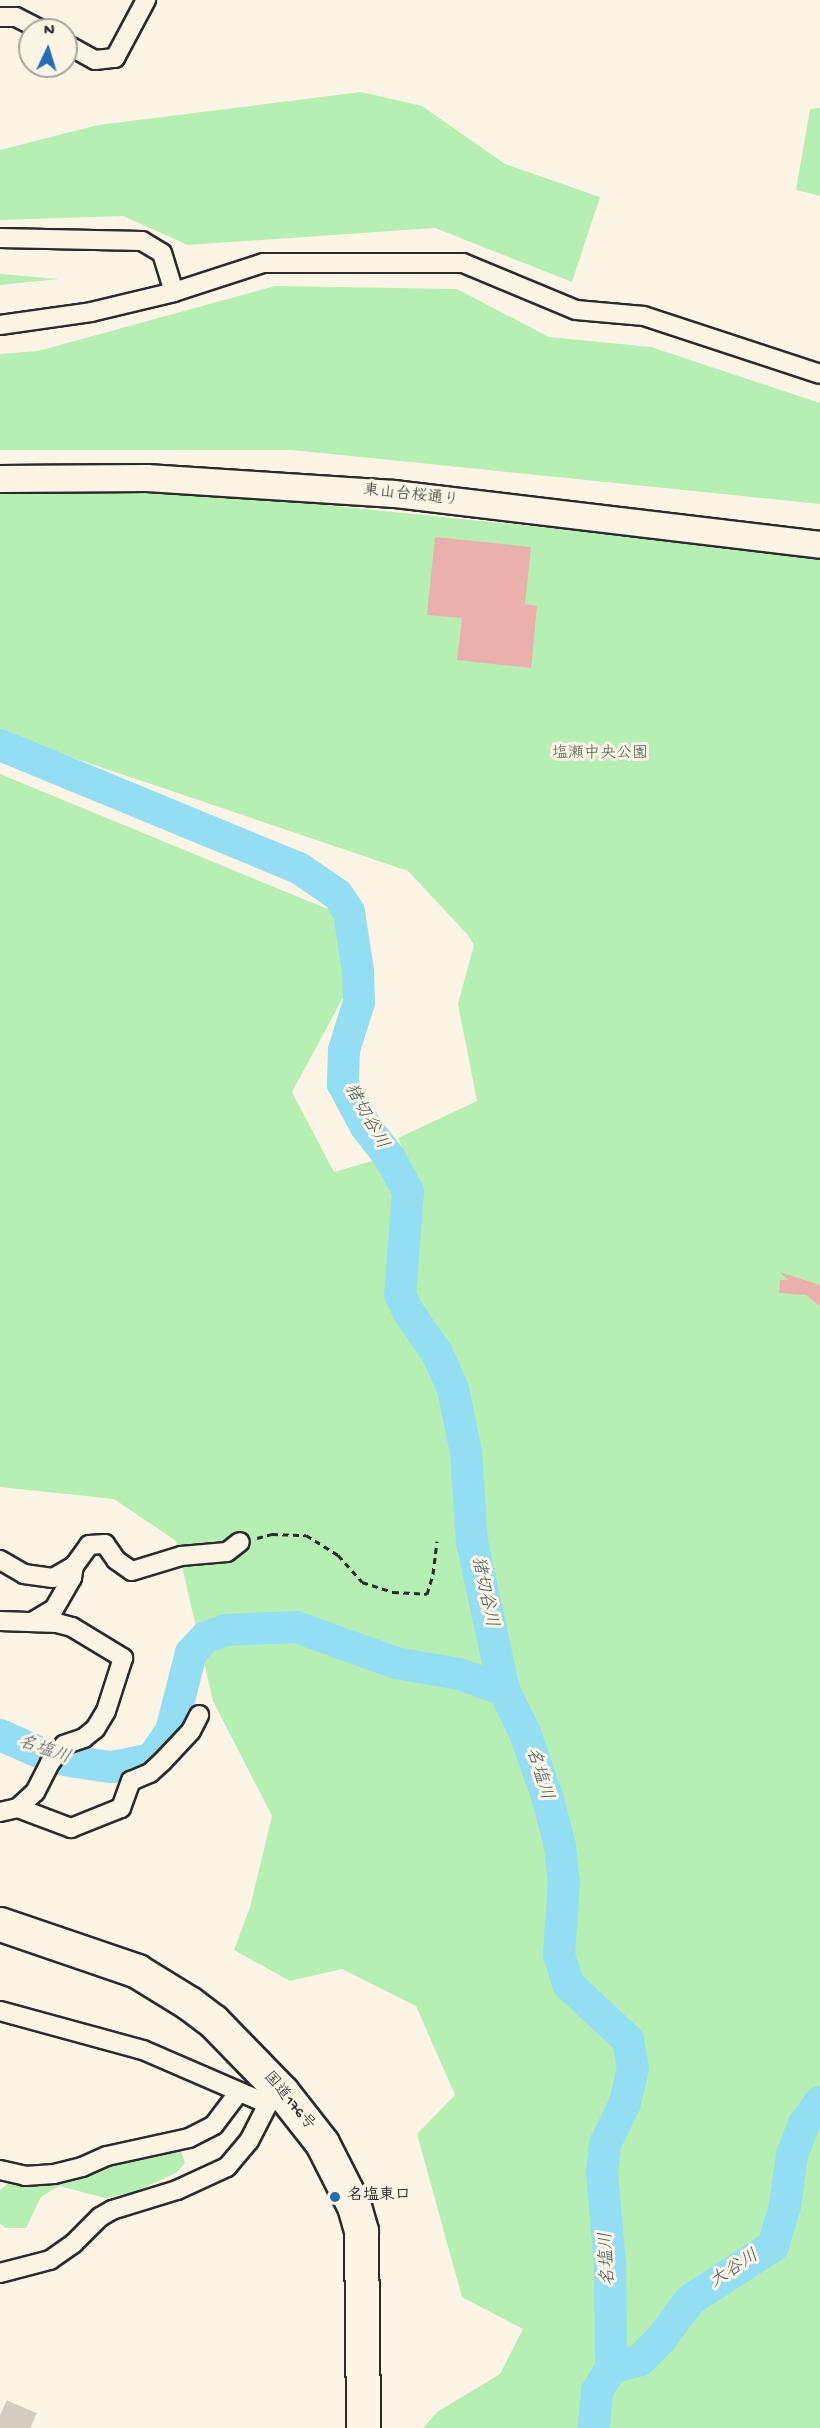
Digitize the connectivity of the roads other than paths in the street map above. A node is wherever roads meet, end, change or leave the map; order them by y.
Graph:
1 (146, 0) edge
2 (0, 17) edge
3 (18, 18) edge
4 (78, 51) edge
5 (0, 238) edge
6 (174, 292) junction
7 (0, 325) edge
8 (820, 374) edge
9 (0, 479) edge
10 (820, 544) edge
11 (240, 1542) road end
12 (0, 1560) edge
13 (74, 1566) junction
14 (0, 1621) edge
15 (31, 1623) junction
16 (199, 1714) dead end
17 (9, 1810) edge
18 (0, 1923) edge
19 (0, 2011) edge
20 (239, 2092) junction
21 (275, 2098) junction
22 (0, 2170) edge
23 (0, 2273) edge
24 (363, 2428) edge

1 - 4 street
2 - 3 street
5 - 6 street
6 - 7 street
6 - 8 street
9 - 10 street, 東山台桜通り
11 - 13 street
12 - 13 street
13 - 15 street
14 - 15 street
15 - 17 street
16 - 17 street
18 - 21 highway, 国道176号
19 - 20 street
20 - 21 street
20 - 22 street
21 - 23 street
21 - 24 highway, 国道176号

